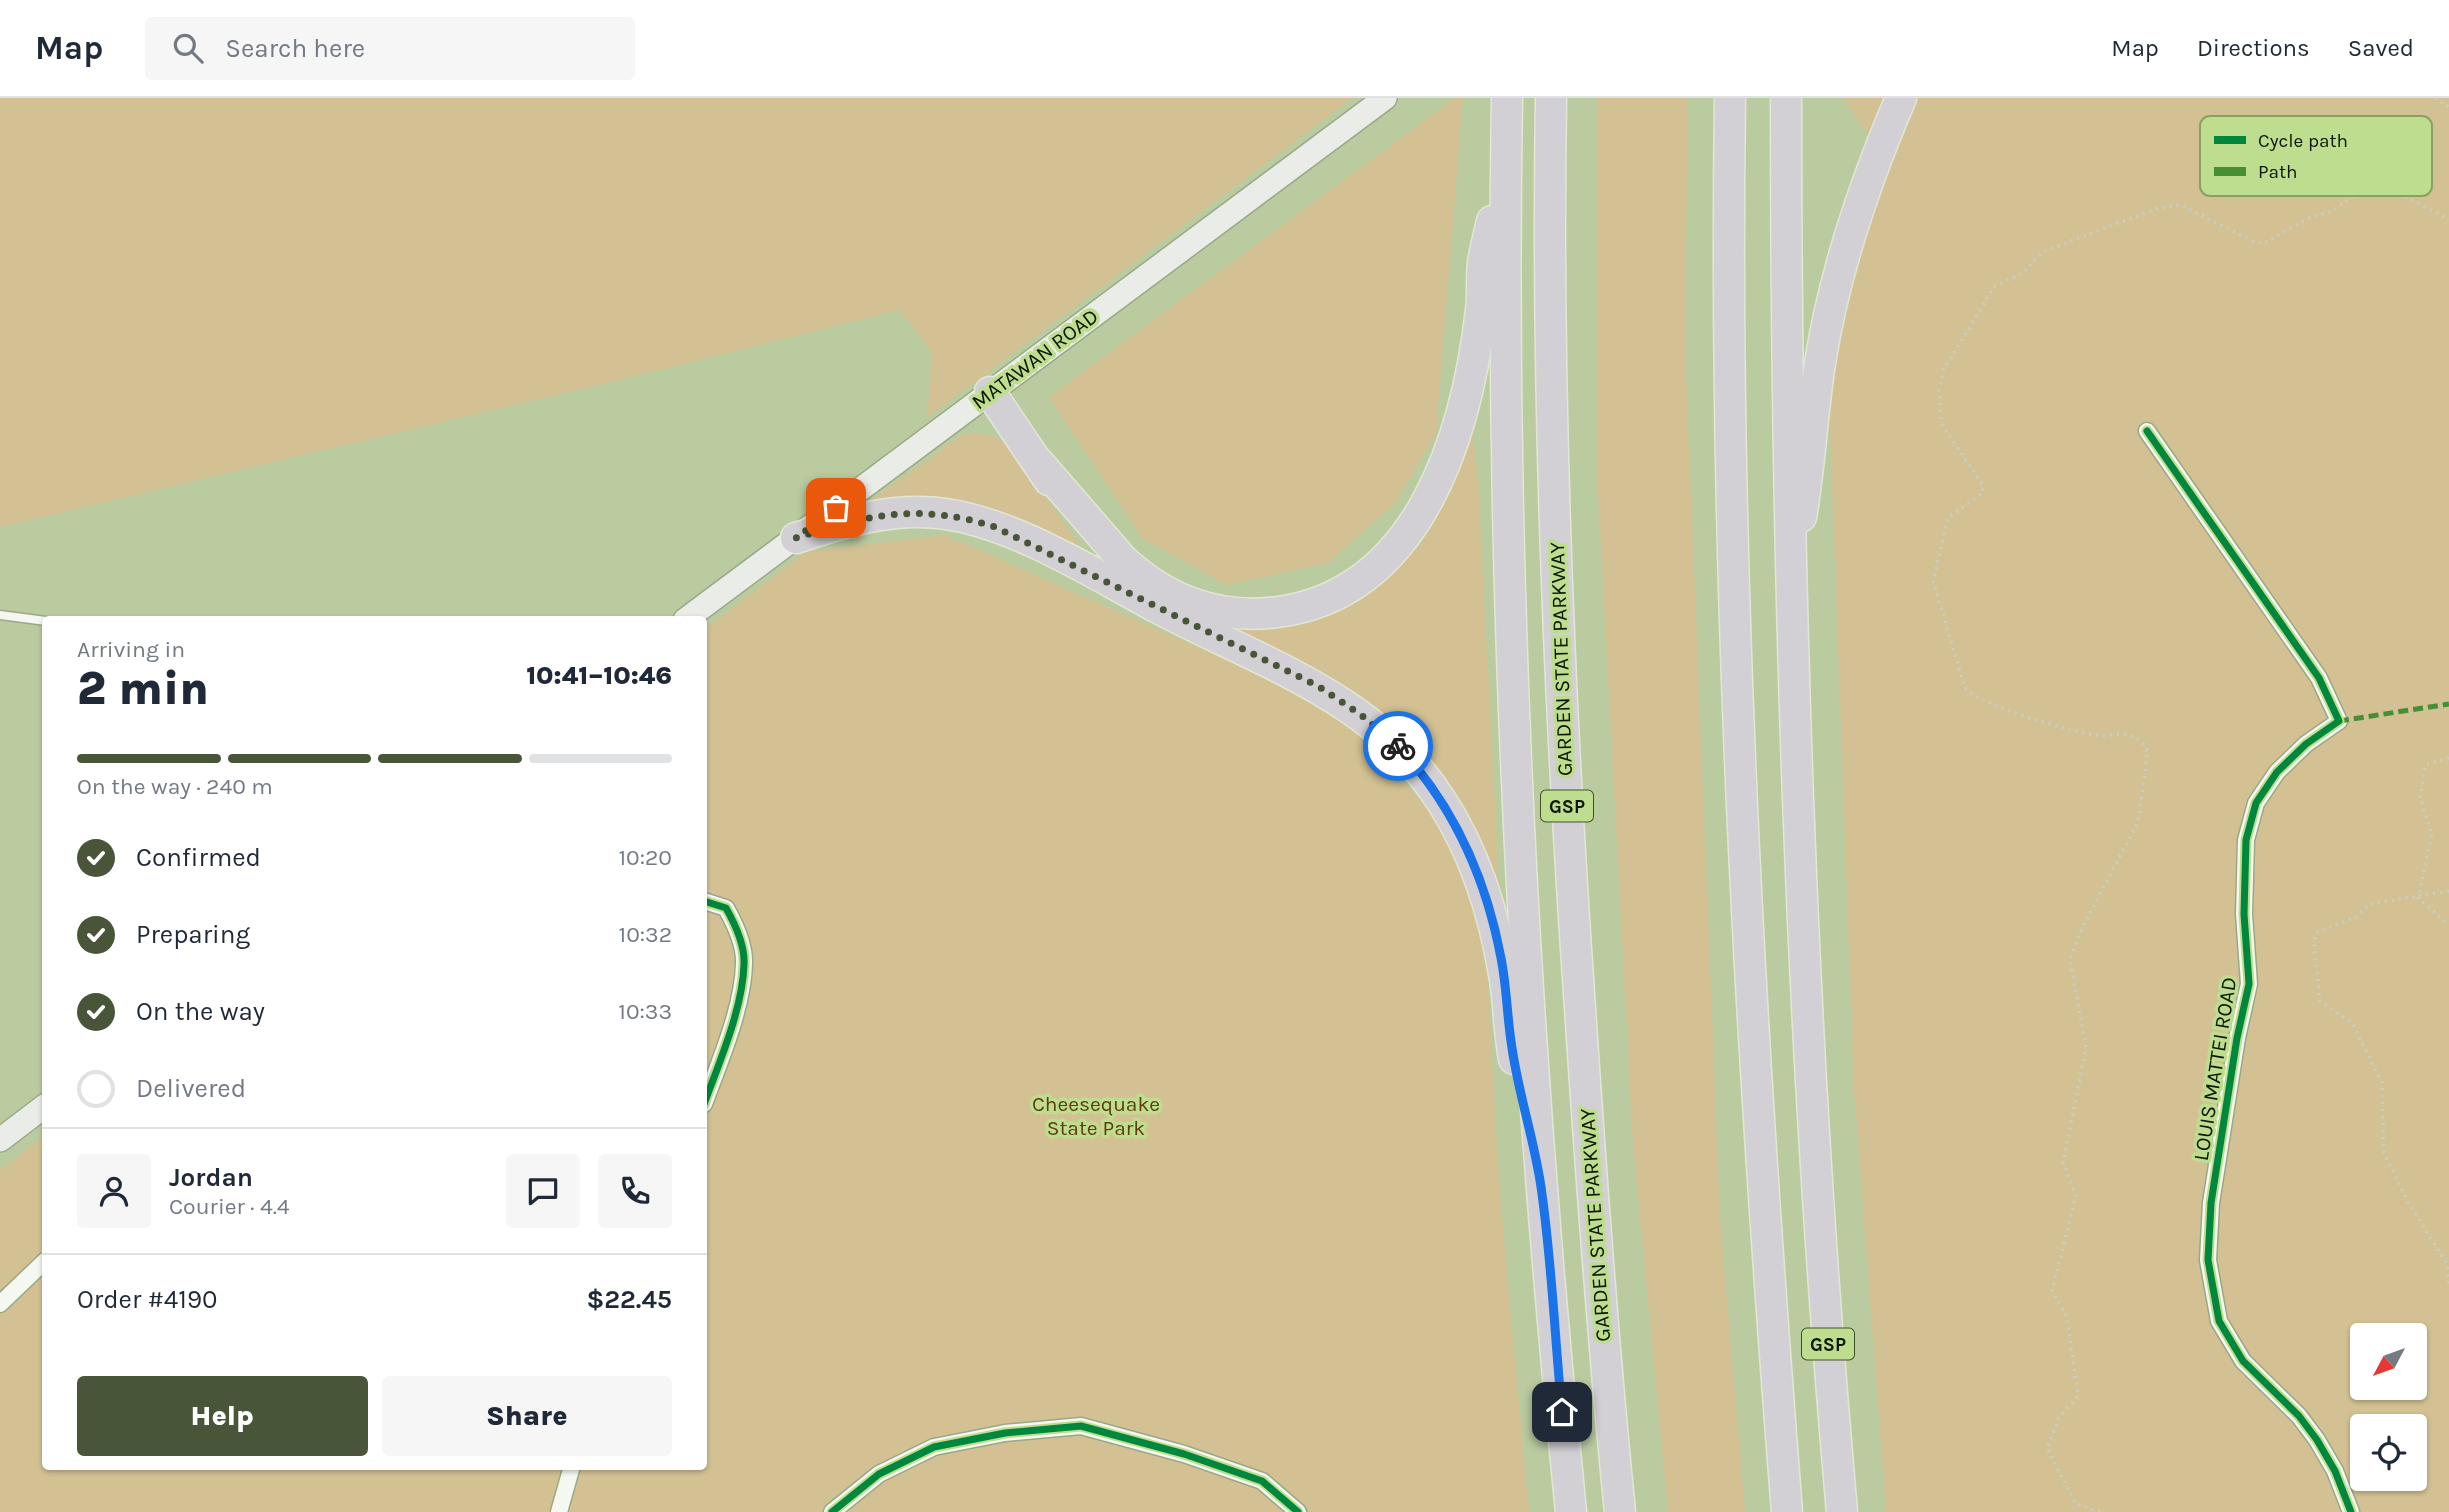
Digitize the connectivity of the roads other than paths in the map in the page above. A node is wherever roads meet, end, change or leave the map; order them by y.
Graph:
1 (1385, 98) edge
2 (1507, 98) edge
3 (1551, 98) edge
4 (1730, 98) edge
5 (1786, 98) edge
6 (1901, 98) edge
7 (1506, 156) junction
8 (990, 393) junction
9 (2147, 431) dead end
10 (1039, 463) junction
11 (796, 538) junction
12 (1789, 587) junction
13 (1132, 592) junction
14 (0, 615) edge
15 (690, 616) edge
16 (42, 620) edge
17 (707, 902) edge
18 (707, 1096) edge
19 (42, 1108) edge
20 (0, 1140) edge
21 (1542, 1193) junction
22 (42, 1264) edge
23 (0, 1304) edge
24 (571, 1470) edge
25 (559, 1512) edge
26 (832, 1512) edge
27 (1298, 1512) edge
28 (1571, 1512) edge
29 (1620, 1512) edge
30 (1787, 1512) edge
31 (1842, 1512) edge
32 (2351, 1512) edge

1 - 8 main road, MATAWAN ROAD
2 - 7 highway, GSP
3 - 29 highway, GARDEN STATE PARKWAY / GSP
4 - 30 highway, GSP
5 - 12 highway, GSP
6 - 12 highway
7 - 10 highway
7 - 21 highway, GSP
8 - 10 highway
8 - 11 main road, MATAWAN ROAD
9 - 32 street, LOUIS MATTEI ROAD
10 - 13 highway
11 - 13 highway
11 - 15 main road, MATAWAN ROAD
12 - 31 highway, GSP
13 - 21 highway
14 - 16 lane
17 - 18 street
19 - 20 main road
21 - 28 highway, GSP
22 - 23 street
24 - 25 street
26 - 27 street

